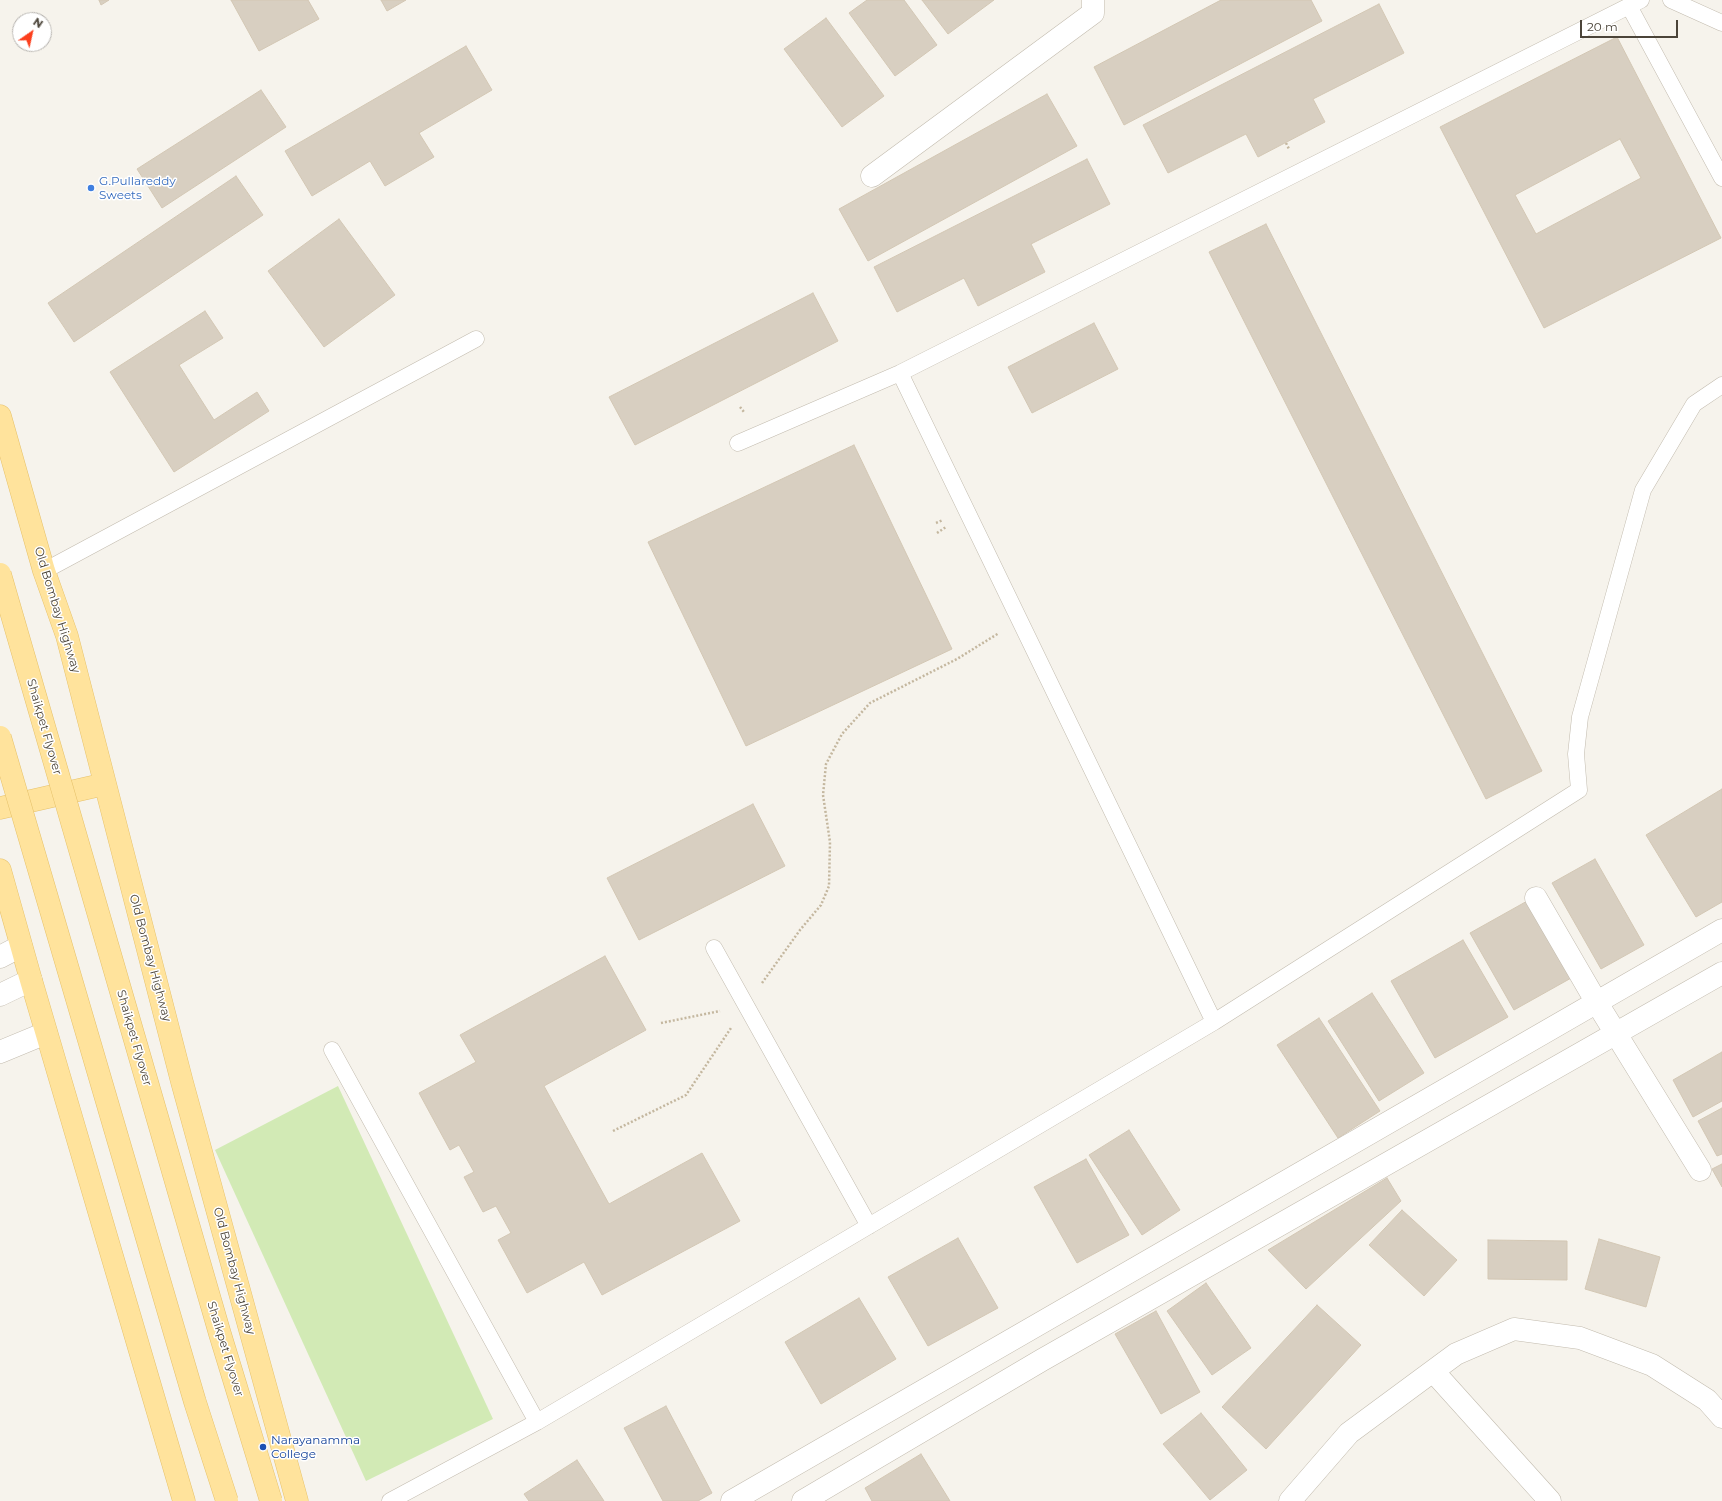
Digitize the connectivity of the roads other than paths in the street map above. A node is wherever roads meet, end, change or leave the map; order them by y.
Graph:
1 (1094, 0) edge
2 (1672, 0) edge
3 (1635, 3) edge
4 (1722, 23) edge
5 (872, 176) dead end
6 (1722, 178) edge
7 (476, 339) dead end
8 (900, 373) junction
9 (1722, 385) edge
10 (0, 416) edge
11 (738, 443) dead end
12 (44, 571) junction
13 (0, 574) edge
14 (0, 737) edge
15 (105, 784) junction
16 (0, 808) edge
17 (0, 870) edge
18 (1536, 898) dead end
19 (1722, 930) edge
20 (21, 946) junction
21 (714, 948) dead end
22 (0, 957) edge
23 (1722, 973) edge
24 (31, 980) junction
25 (0, 995) edge
26 (1597, 1003) junction
27 (1214, 1022) junction
28 (46, 1033) junction
29 (1617, 1034) junction
30 (332, 1050) dead end
31 (0, 1052) edge
32 (1700, 1170) dead end
33 (869, 1226) junction
34 (1433, 1371) junction
35 (1722, 1417) edge
36 (537, 1422) junction
37 (184, 1501) edge
38 (227, 1501) edge
39 (271, 1501) edge
40 (297, 1501) edge
41 (390, 1501) edge
42 (732, 1501) edge
43 (803, 1501) edge
44 (1290, 1501) edge
45 (1550, 1501) edge

1 - 5 street
2 - 4 lane
3 - 6 lane
3 - 8 lane
7 - 12 lane
8 - 11 lane
8 - 27 lane
9 - 27 lane
10 - 12 main road, Old Bombay Highway
12 - 15 main road, Old Bombay Highway
13 - 39 main road, Shaikpet Flyover, bridge
14 - 38 main road, bridge
15 - 16 main road
15 - 40 main road, Old Bombay Highway
17 - 20 main road
18 - 26 street
19 - 26 street
20 - 22 street
20 - 24 main road
21 - 33 lane
23 - 29 street
24 - 25 street
24 - 28 main road
26 - 29 street
26 - 42 street
27 - 33 lane
28 - 31 street
28 - 37 main road
29 - 32 street
29 - 43 street
30 - 36 lane
33 - 36 lane
34 - 35 street
34 - 44 street
34 - 45 street
36 - 41 lane

